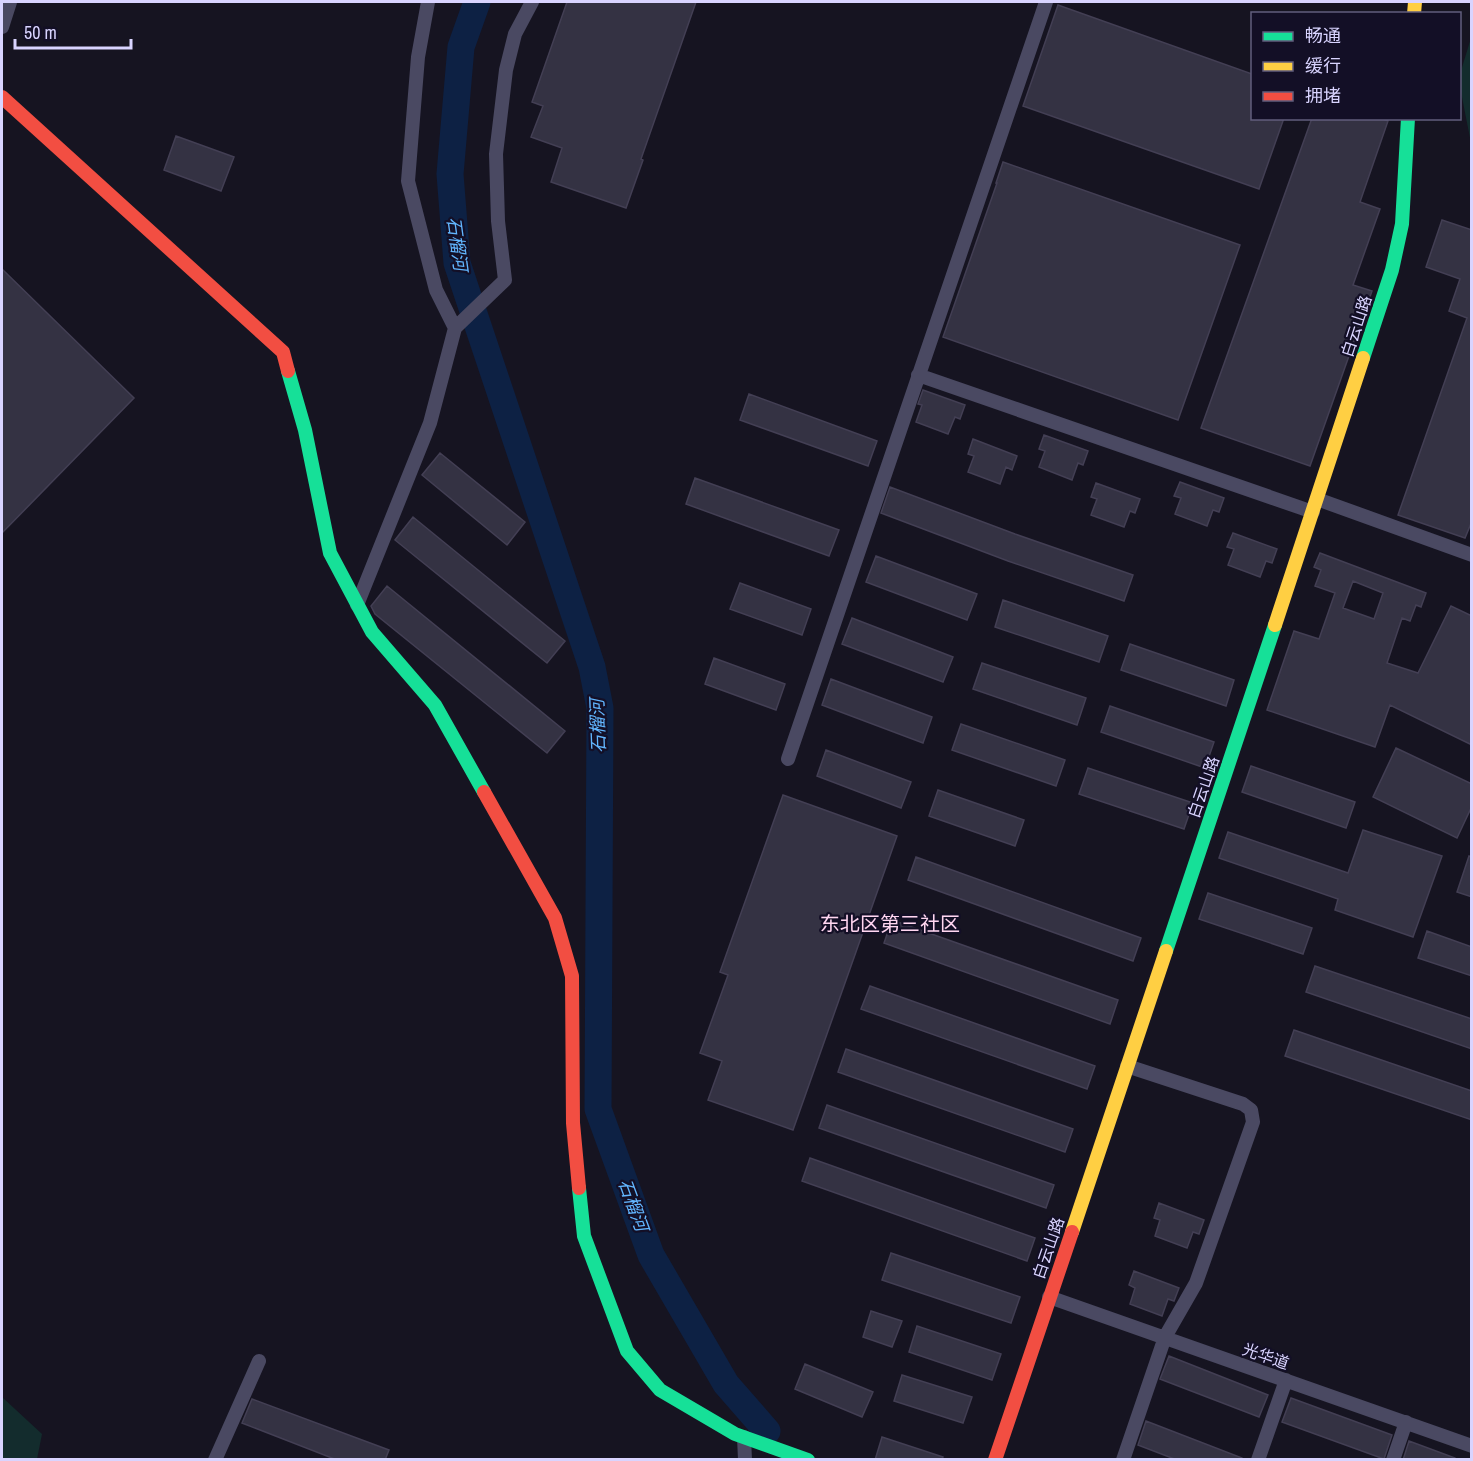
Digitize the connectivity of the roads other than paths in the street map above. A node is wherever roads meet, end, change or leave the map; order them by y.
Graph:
1 (10, 2) edge
2 (428, 2) edge
3 (532, 2) edge
4 (1046, 2) edge
5 (2, 27) edge
6 (2, 97) edge
7 (1408, 120) edge
8 (457, 326) junction
9 (918, 375) junction
10 (1315, 505) junction
11 (1472, 555) edge
12 (357, 604) junction
13 (788, 759) dead end
14 (1127, 1066) junction
15 (1049, 1297) junction
16 (1165, 1337) junction
17 (259, 1361) dead end
18 (1286, 1380) junction
19 (1406, 1422) junction
20 (744, 1437) junction
21 (1472, 1446) edge
22 (215, 1460) edge
23 (745, 1460) edge
24 (808, 1460) edge
25 (995, 1460) edge
26 (1123, 1460) edge
27 (1258, 1460) edge
28 (1393, 1460) edge

1 - 5 street
2 - 8 street
3 - 8 street
4 - 9 street
6 - 12 street
7 - 10 street, 白云山路
8 - 12 street
9 - 10 street
9 - 13 street
10 - 11 street
10 - 14 street, 白云山路
12 - 20 street
14 - 15 street, 白云山路
14 - 16 street
15 - 16 street, 光华道
15 - 25 street, 白云山路
16 - 18 street, 光华道
16 - 26 street
17 - 22 street
18 - 19 street, 光华道
18 - 27 street
19 - 21 street, 光华道
19 - 28 street
20 - 23 street
20 - 24 street

